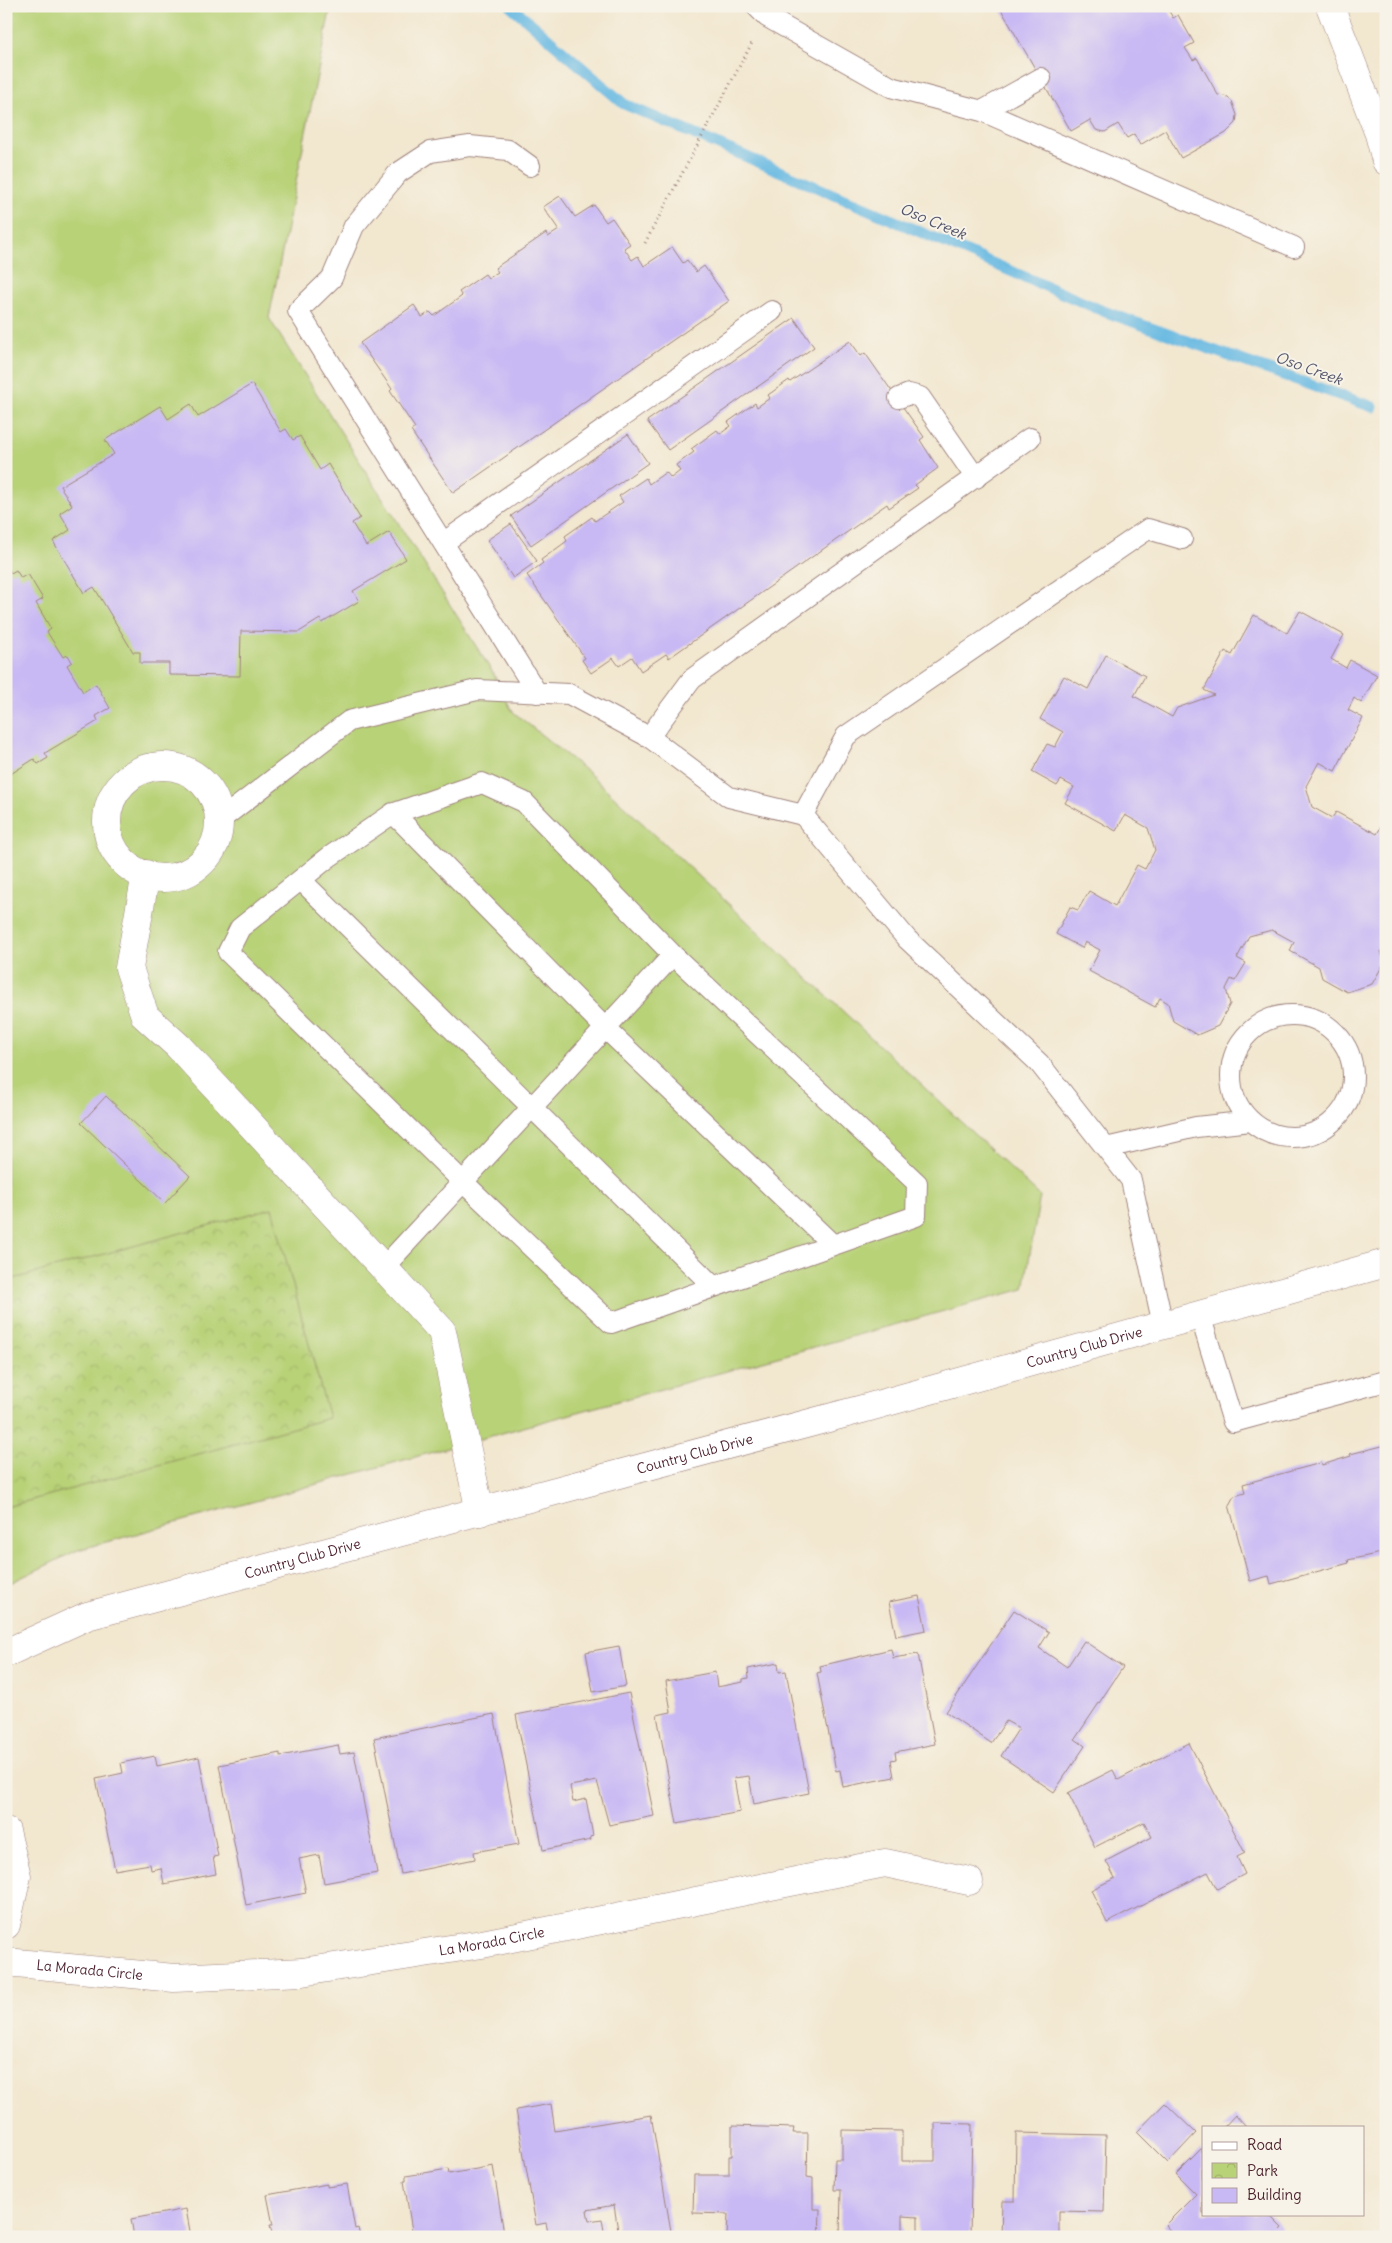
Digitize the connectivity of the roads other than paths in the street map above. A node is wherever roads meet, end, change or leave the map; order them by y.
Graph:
1 (756, 6) edge
2 (1330, 6) edge
3 (1040, 78) dead end
4 (982, 111) junction
5 (1386, 161) edge
6 (530, 166) dead end
7 (1294, 247) dead end
8 (772, 311) dead end
9 (899, 398) dead end
10 (1030, 438) dead end
11 (976, 478) junction
12 (1182, 539) dead end
13 (443, 543) junction
14 (537, 692) junction
15 (649, 737) junction
16 (393, 813) junction
17 (803, 815) junction
18 (220, 820) junction
19 (146, 874) junction
20 (301, 880) junction
21 (673, 955) junction
22 (605, 1028) junction
23 (533, 1107) junction
24 (1250, 1121) junction
25 (1106, 1148) junction
26 (463, 1182) junction
27 (833, 1245) junction
28 (1386, 1263) edge
29 (384, 1268) junction
30 (714, 1287) junction
31 (1200, 1315) junction
32 (1164, 1325) junction
33 (1386, 1382) edge
34 (480, 1512) junction
35 (6, 1653) edge
36 (6, 1831) edge
37 (969, 1881) dead end
38 (6, 1925) edge
39 (6, 1962) edge

1 - 4 lane
2 - 5 street
3 - 4 lane
4 - 7 lane
6 - 13 lane
8 - 13 lane
9 - 11 lane
10 - 11 lane
11 - 15 lane
12 - 17 lane
13 - 14 lane
14 - 15 lane
14 - 18 lane
15 - 17 lane
16 - 20 lane
16 - 21 lane
16 - 22 lane
17 - 25 lane
18 - 19 street
18 - 19 street
19 - 29 street
20 - 23 lane
20 - 26 lane
21 - 22 lane
21 - 27 lane
22 - 23 lane
22 - 27 lane
23 - 26 lane
23 - 30 lane
24 - 24 lane
24 - 25 lane
25 - 32 lane
26 - 29 lane
26 - 30 lane
27 - 30 lane
28 - 31 street, Country Club Drive
29 - 34 street
31 - 32 street, Country Club Drive
31 - 33 lane
32 - 34 street, Country Club Drive
34 - 35 street, Country Club Drive
36 - 38 street
37 - 39 street, La Morada Circle

